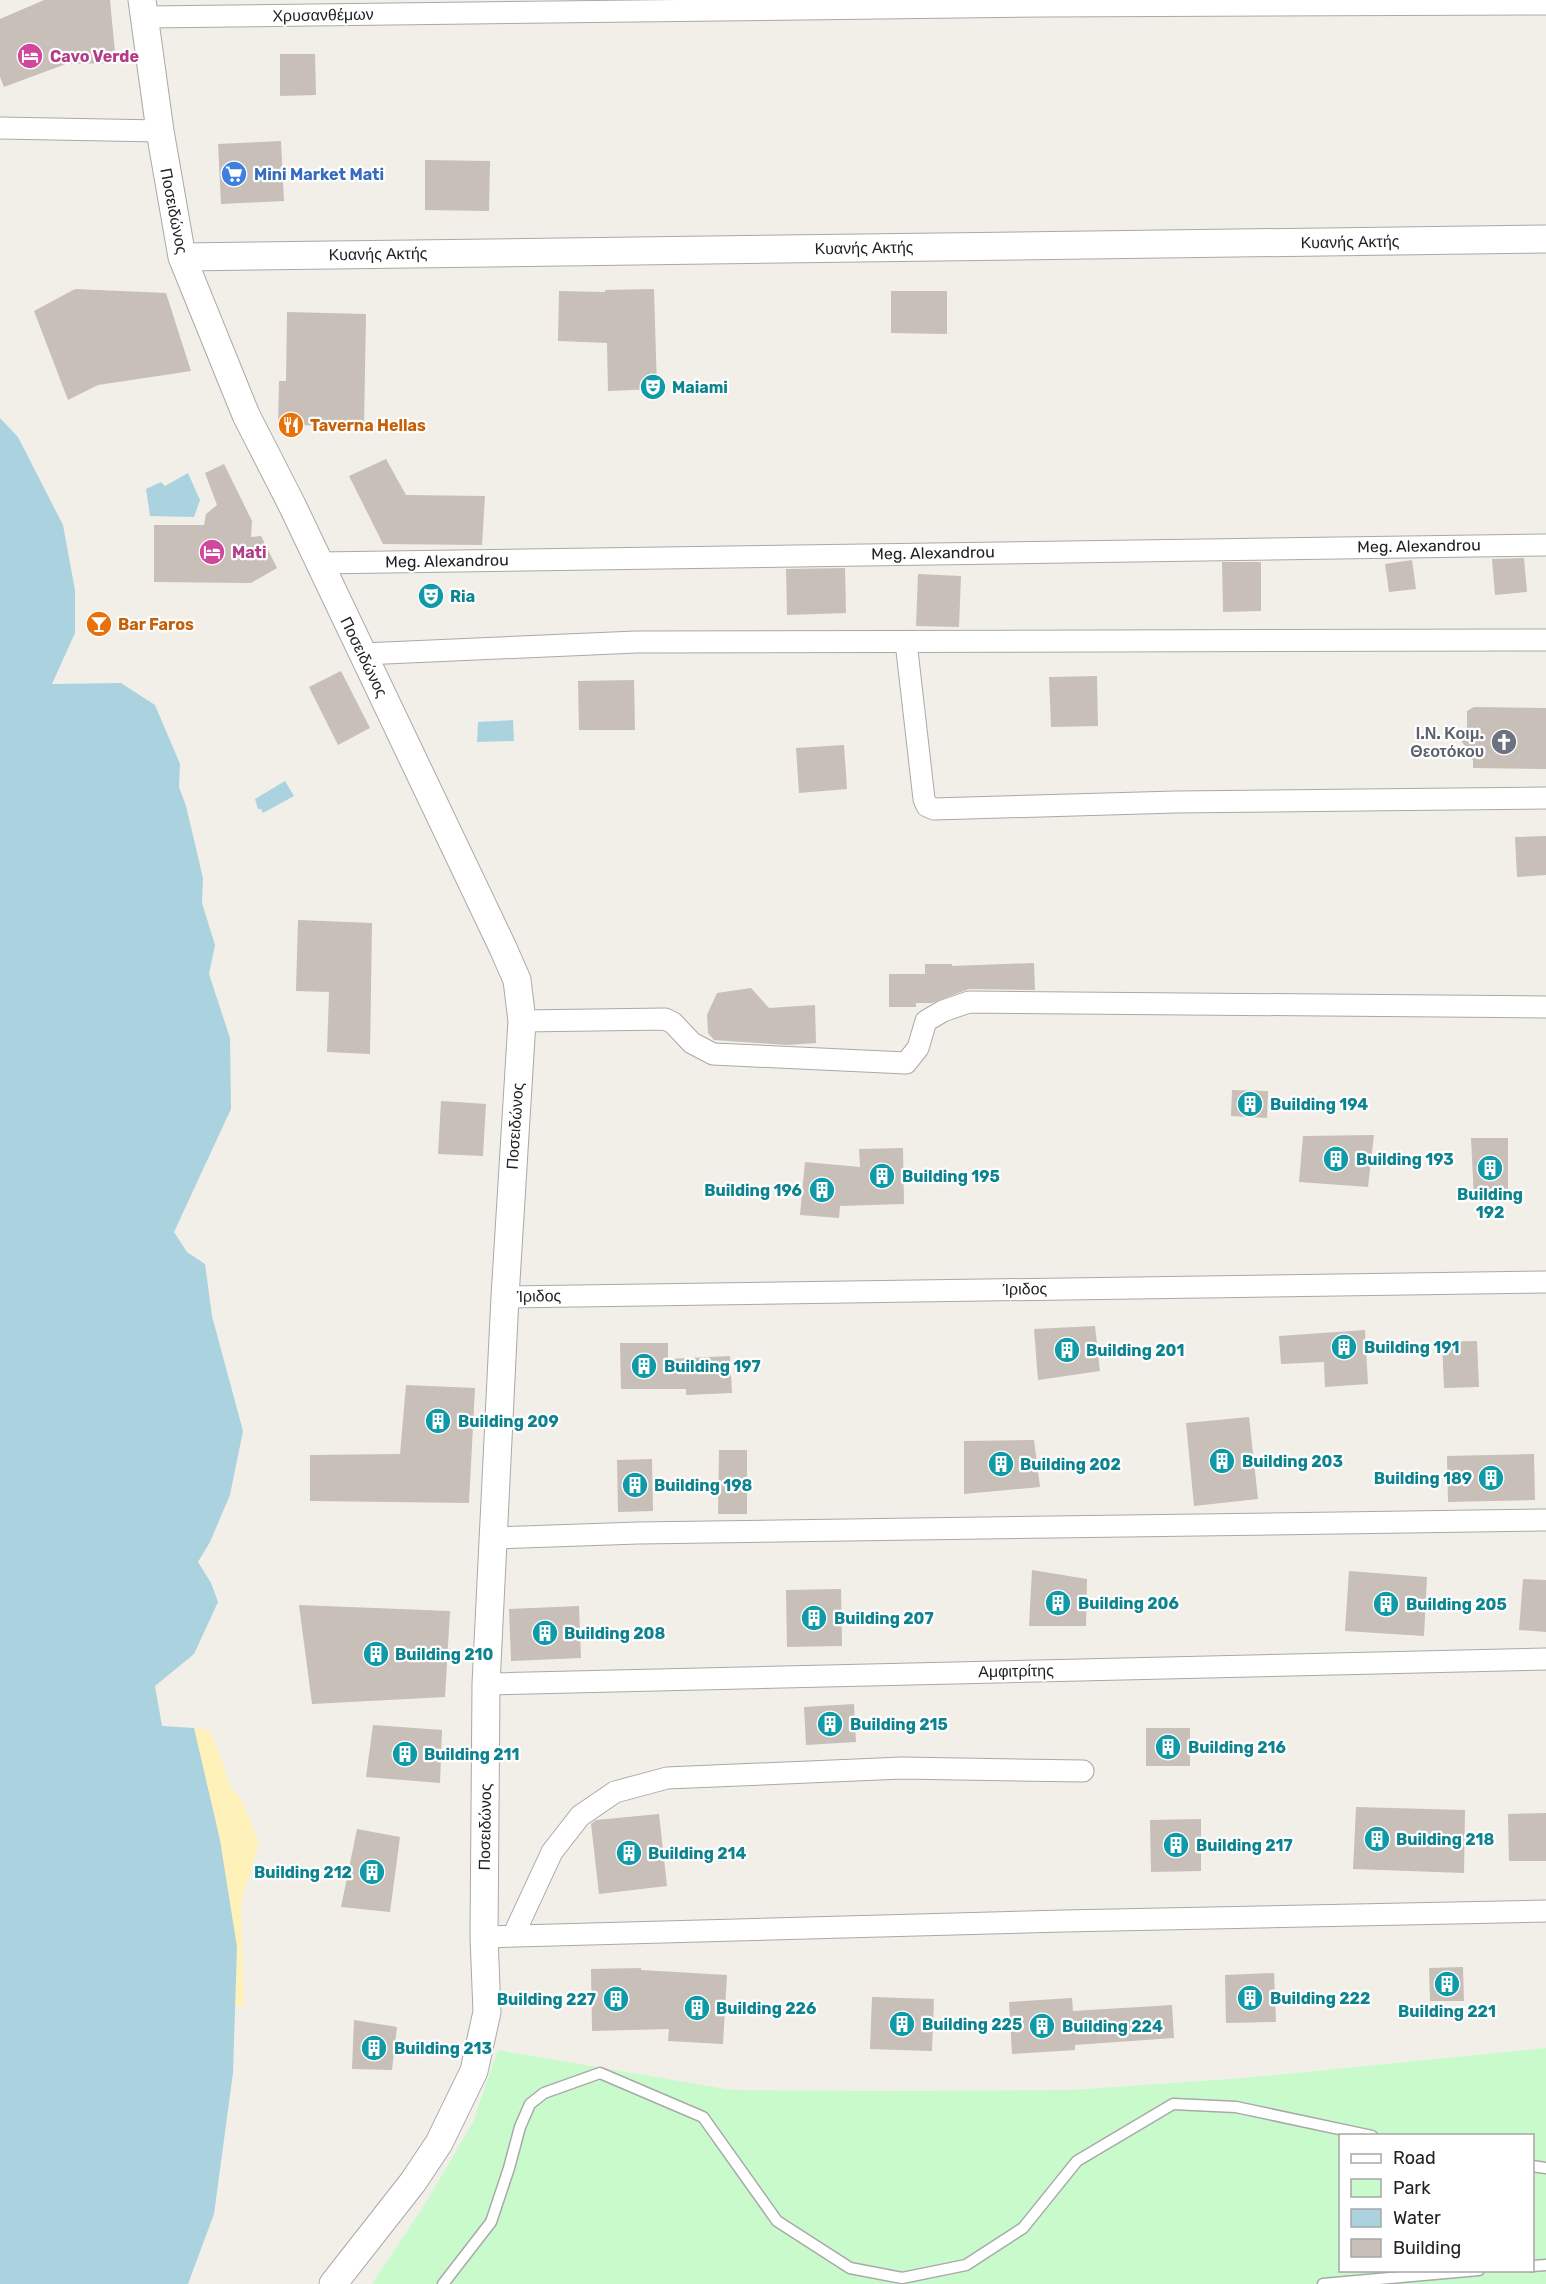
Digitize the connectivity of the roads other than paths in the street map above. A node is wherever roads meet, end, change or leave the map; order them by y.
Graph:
1 (1546, 4) edge
2 (144, 9) edge
3 (0, 128) edge
4 (160, 130) junction
5 (1546, 239) edge
6 (182, 257) junction
7 (1546, 545) edge
8 (319, 563) junction
9 (1546, 640) edge
10 (906, 642) junction
11 (363, 654) junction
12 (1546, 798) edge
13 (1546, 1007) edge
14 (522, 1021) junction
15 (1546, 1282) edge
16 (505, 1296) junction
17 (1546, 1520) edge
18 (492, 1538) junction
19 (1546, 1659) edge
20 (486, 1684) junction
21 (1083, 1771) dead end
22 (1546, 1911) edge
23 (513, 1936) junction
24 (484, 1937) junction
25 (1363, 2134) edge
26 (1467, 2272) edge
27 (333, 2284) edge
28 (443, 2284) edge
29 (1323, 2284) edge

1 - 2 street, Χρυσανθέμων
2 - 4 street, Ποσειδώνος
3 - 4 street
4 - 6 street, Ποσειδώνος
5 - 6 street, Κυανής Ακτής
6 - 8 street, Ποσειδώνος
7 - 8 street, Meg. Alexandrou
8 - 11 street, Ποσειδώνος
9 - 10 street
10 - 11 street
10 - 12 street
11 - 14 street, Ποσειδώνος
13 - 14 street
14 - 16 street, Ποσειδώνος
15 - 16 street, Ίριδος
16 - 18 street, Ποσειδώνος
17 - 18 street
18 - 20 street, Ποσειδώνος
19 - 20 street, Αμφιτρίτης
20 - 24 street, Ποσειδώνος
21 - 23 street
22 - 23 street
23 - 24 street
24 - 27 street, Ποσειδώνος
25 - 28 lane
26 - 29 lane

